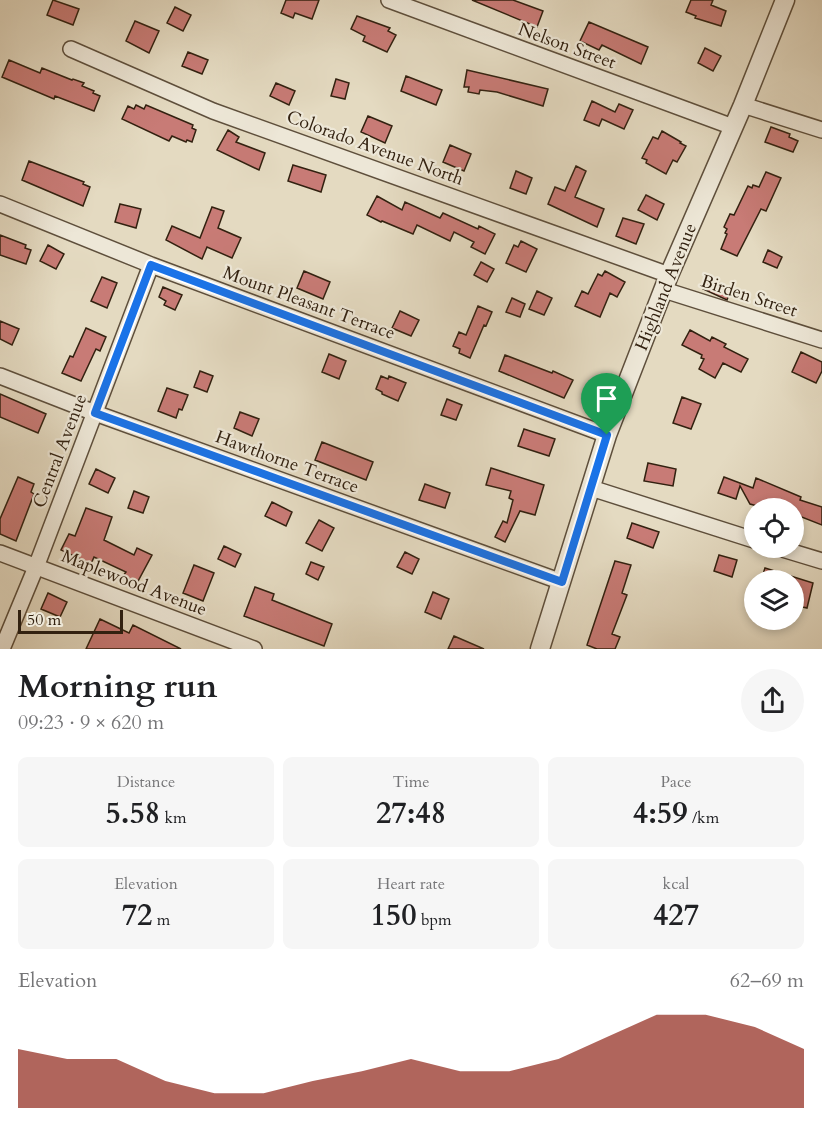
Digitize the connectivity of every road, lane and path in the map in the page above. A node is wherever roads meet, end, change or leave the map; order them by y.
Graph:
1 (388, 0) edge
2 (785, 0) edge
3 (70, 49) dead end
4 (743, 105) junction
5 (733, 127) junction
6 (822, 130) edge
7 (0, 204) edge
8 (151, 265) junction
9 (666, 282) junction
10 (822, 340) edge
11 (0, 376) edge
12 (95, 413) junction
13 (607, 435) junction
14 (591, 488) junction
15 (744, 537) edge
16 (0, 554) edge
17 (804, 555) edge
18 (822, 561) edge
19 (36, 567) junction
20 (562, 582) junction
21 (2, 649) edge
22 (254, 649) edge
23 (540, 649) edge

1 - 5 street, Nelson Street
2 - 4 street, Highland Avenue
3 - 9 street, Colorado Avenue North
4 - 5 street, Highland Avenue
4 - 6 street
5 - 9 street, Highland Avenue
7 - 8 street, Mount Pleasant Terrace
8 - 12 street, Central Avenue
8 - 13 street, Mount Pleasant Terrace
9 - 10 street, Birden Street
9 - 13 street, Highland Avenue
11 - 12 street, Hawthorne Terrace
12 - 19 street, Central Avenue
12 - 20 street, Hawthorne Terrace
13 - 14 street, Highland Avenue
14 - 15 street
14 - 20 street, Highland Avenue
16 - 19 street, Maplewood Avenue
17 - 18 street
19 - 21 street, Central Avenue
19 - 22 street, Maplewood Avenue
20 - 23 street, Highland Avenue

